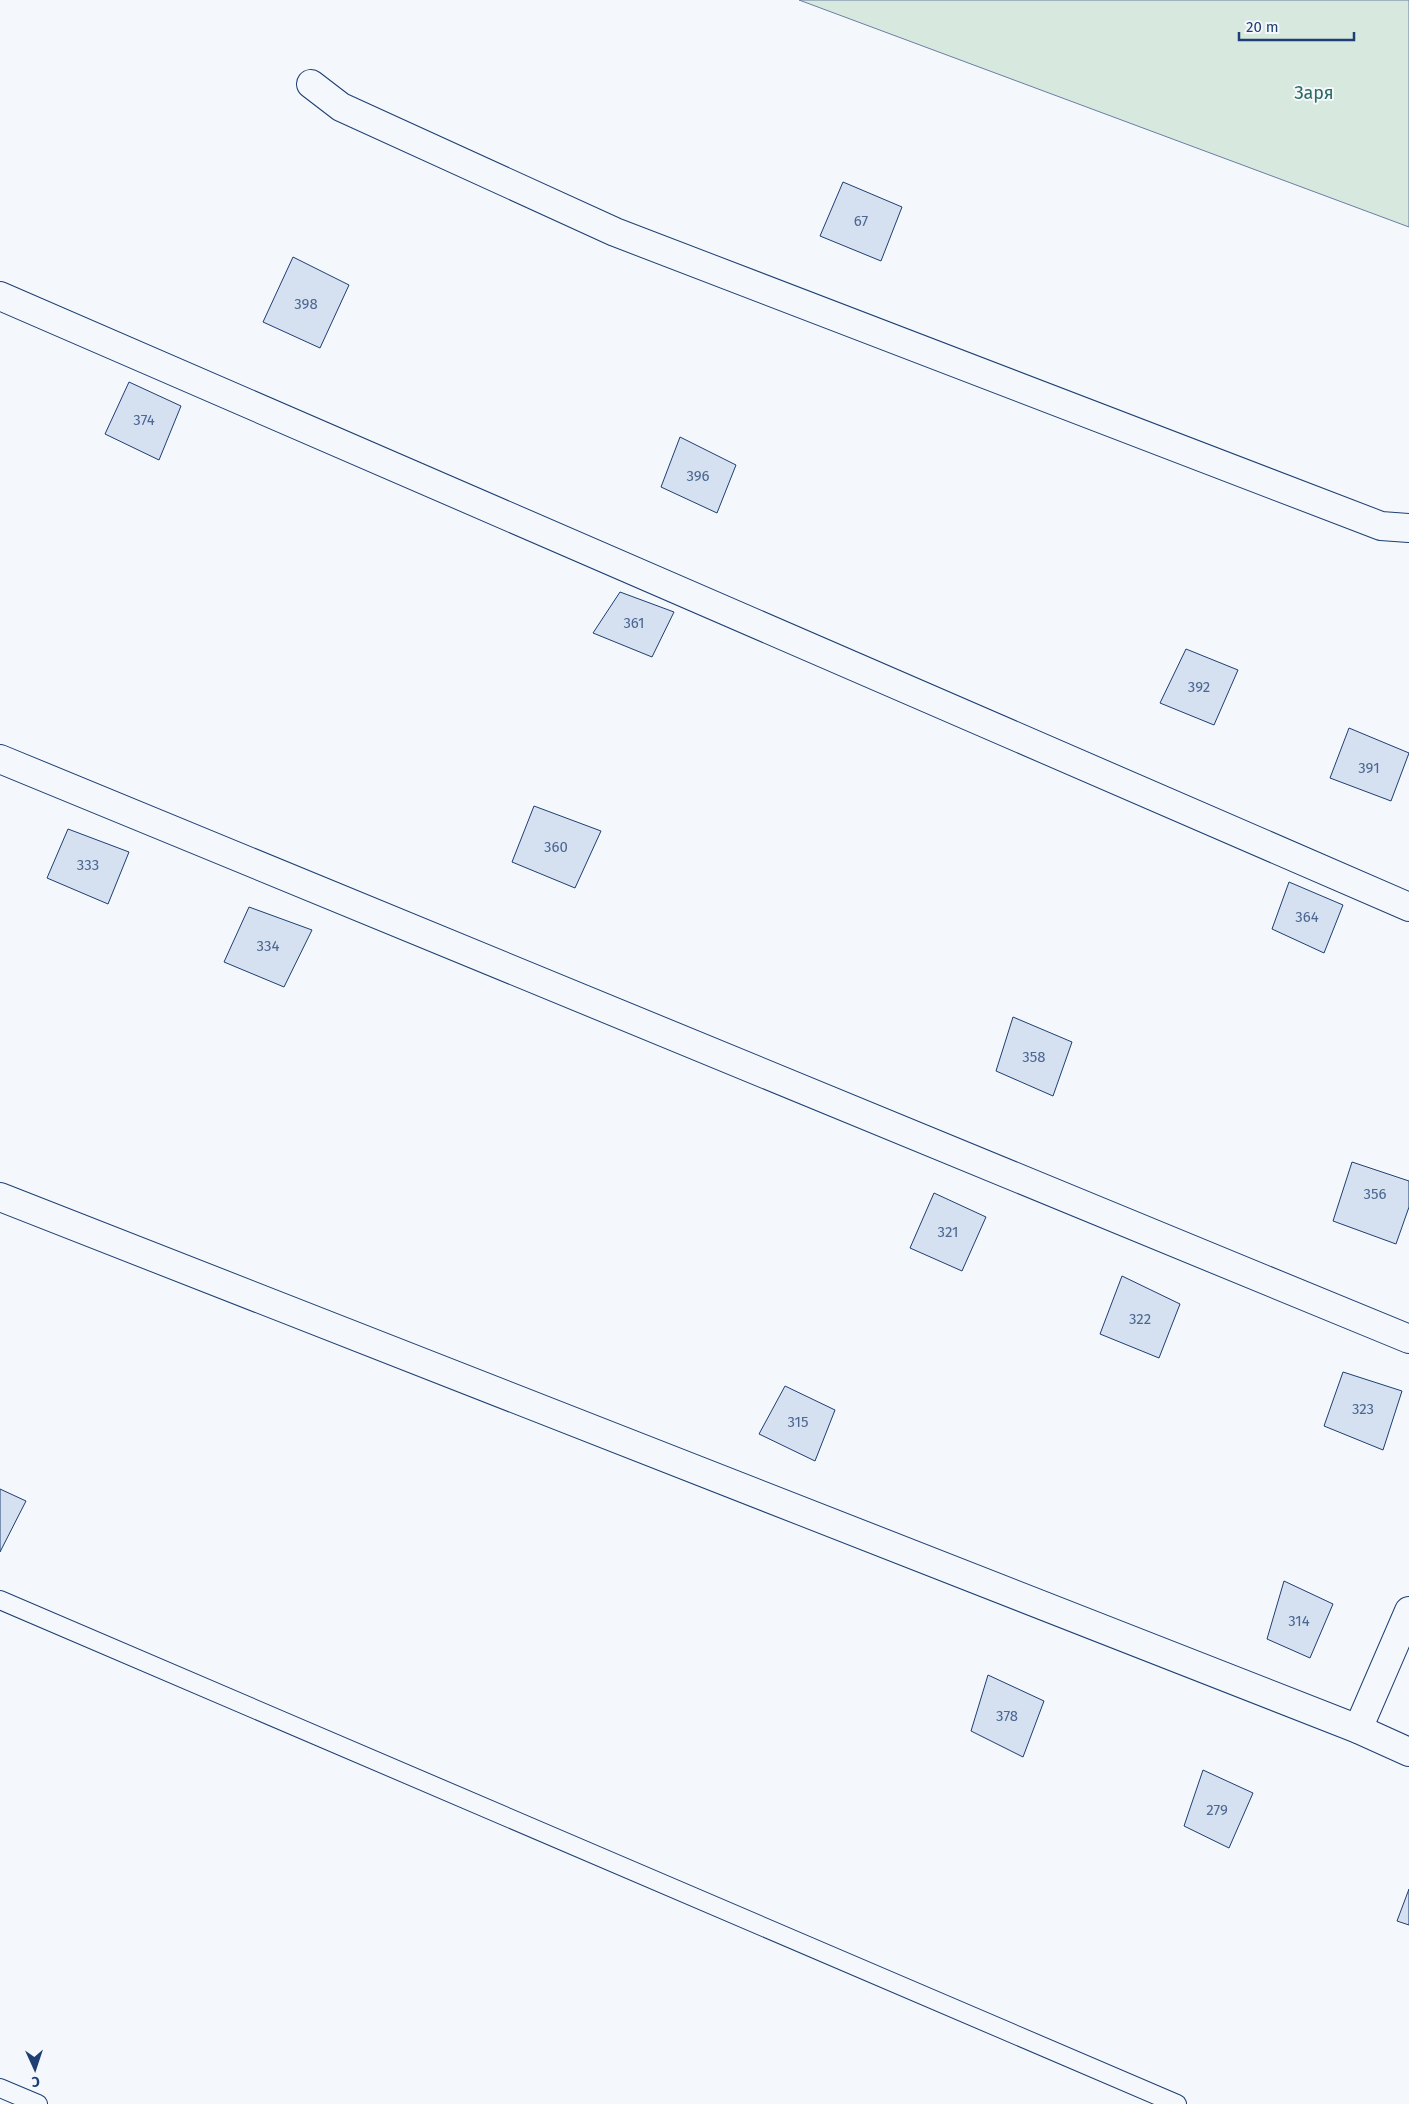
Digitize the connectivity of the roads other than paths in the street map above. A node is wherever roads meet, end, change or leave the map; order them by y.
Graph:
1 (311, 84) dead end
2 (0, 296) edge
3 (1409, 528) edge
4 (0, 759) edge
5 (1409, 908) edge
6 (0, 1197) edge
7 (1409, 1340) edge
8 (0, 1600) edge
9 (1409, 1611) edge
10 (1358, 1729) junction
11 (1409, 1752) edge
12 (0, 2088) edge
13 (38, 2104) edge
14 (1177, 2104) edge

1 - 3 street
2 - 5 street
4 - 7 street
6 - 10 street
8 - 14 lane
9 - 10 street
10 - 11 street
12 - 13 lane

